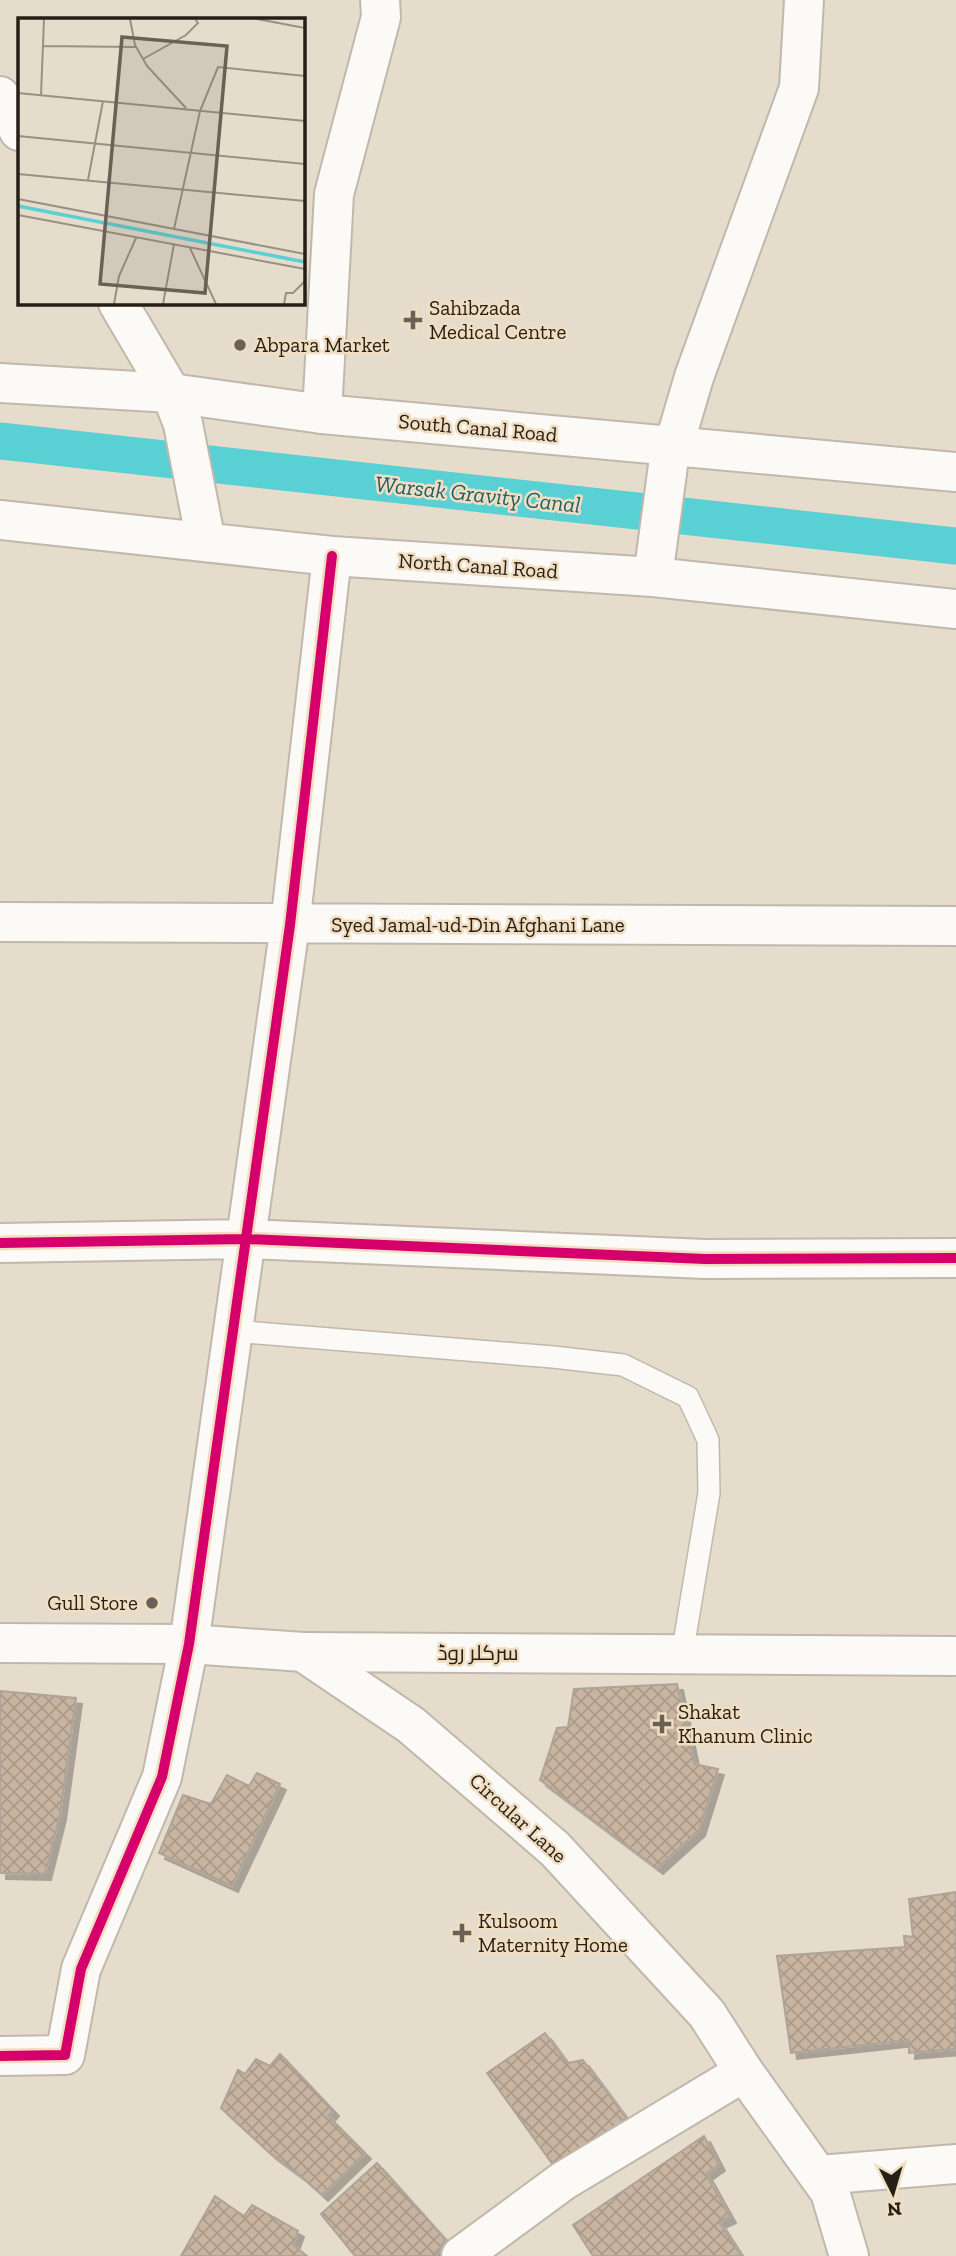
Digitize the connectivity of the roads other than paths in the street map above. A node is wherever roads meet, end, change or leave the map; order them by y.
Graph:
1 (380, 0) edge
2 (804, 0) edge
3 (0, 96) edge
4 (18, 129) edge
5 (119, 304) edge
6 (0, 383) edge
7 (177, 409) junction
8 (322, 414) junction
9 (671, 451) junction
10 (956, 472) edge
11 (0, 520) edge
12 (206, 542) junction
13 (332, 556) junction
14 (653, 577) junction
15 (956, 610) edge
16 (0, 922) edge
17 (290, 925) junction
18 (956, 926) edge
19 (246, 1239) junction
20 (0, 1243) edge
21 (956, 1258) edge
22 (233, 1331) junction
23 (0, 1643) edge
24 (189, 1644) junction
25 (303, 1652) junction
26 (682, 1654) junction
27 (956, 1656) edge
28 (0, 2056) edge
29 (744, 2072) junction
30 (956, 2164) edge
31 (819, 2175) junction
32 (461, 2256) edge
33 (849, 2256) edge

1 - 8 street
2 - 9 street
3 - 4 street
5 - 7 street
6 - 7 street, South Canal Road
7 - 8 street, South Canal Road
7 - 12 street
8 - 9 street, South Canal Road
9 - 10 street, South Canal Road
9 - 14 street
11 - 12 street, North Canal Road
12 - 13 street, North Canal Road
13 - 14 street, North Canal Road
13 - 17 street
14 - 15 street, North Canal Road
16 - 17 street, Syed Jamal-ud-Din Afghani Lane
17 - 18 street, Syed Jamal-ud-Din Afghani Lane
17 - 19 street
19 - 20 street
19 - 21 street
19 - 22 street
22 - 24 street
22 - 26 lane
23 - 24 street, سرکلر روڈ
24 - 25 street, سرکلر روڈ
24 - 28 street
25 - 26 street, سرکلر روڈ
25 - 29 street, Circular Lane
26 - 27 street, سرکلر روڈ
29 - 31 street, Circular Lane
29 - 32 street
30 - 31 street
31 - 33 street, Circular Lane

